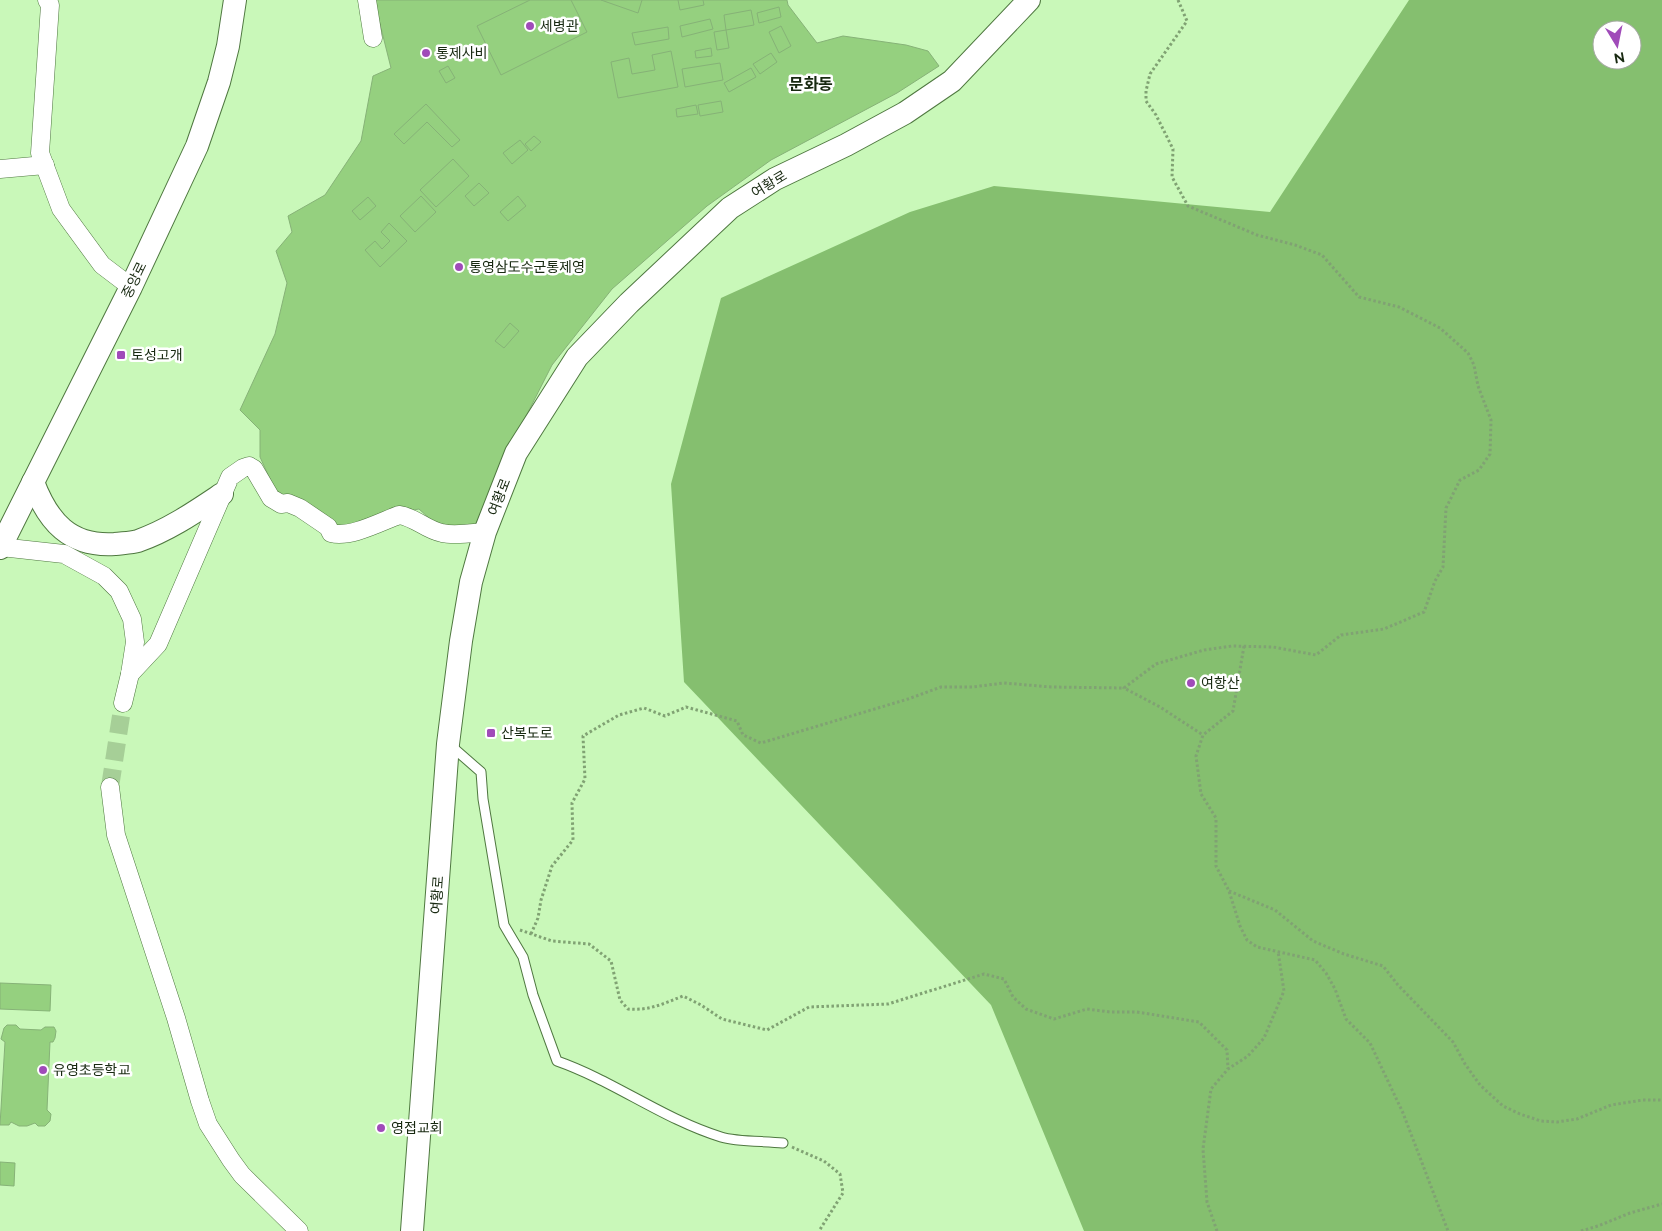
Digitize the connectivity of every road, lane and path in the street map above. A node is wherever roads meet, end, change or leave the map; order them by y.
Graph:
1 (47, 0) edge
2 (235, 0) edge
3 (366, 0) edge
4 (1029, 0) edge
5 (1178, 0) edge
6 (373, 38) dead end
7 (45, 165) junction
8 (0, 169) edge
9 (130, 287) junction
10 (33, 482) junction
11 (222, 494) junction
12 (486, 532) junction
13 (0, 547) edge
14 (1244, 646) junction
15 (130, 674) junction
16 (1124, 688) junction
17 (123, 703) tunnel mouth
18 (1203, 735) junction
19 (448, 744) junction
20 (110, 787) tunnel mouth
21 (1229, 891) junction
22 (504, 925) junction
23 (530, 934) junction
24 (1278, 950) junction
25 (1228, 1069) junction
26 (1662, 1100) edge
27 (783, 1142) joint
28 (1662, 1204) edge
29 (299, 1231) edge
30 (412, 1231) edge
31 (819, 1231) edge
32 (1217, 1231) edge
33 (1448, 1231) edge
34 (1581, 1231) edge

1 - 7 street
2 - 9 street, 중앙로
3 - 6 street
4 - 12 street, 여황로
5 - 14 path
7 - 8 street
7 - 9 street
9 - 10 street, 중앙로
10 - 11 street
10 - 13 street, 중앙로
11 - 12 street
11 - 15 street
12 - 19 street, 여황로
13 - 15 street
14 - 16 path
14 - 18 path
15 - 17 street
16 - 18 path
16 - 23 path
18 - 21 path
19 - 22 lane
19 - 30 street, 여황로
20 - 29 street
21 - 24 path
21 - 26 path
22 - 23 path
22 - 27 lane
23 - 25 path
24 - 25 path
24 - 33 path
25 - 32 path
27 - 31 path
28 - 34 path

